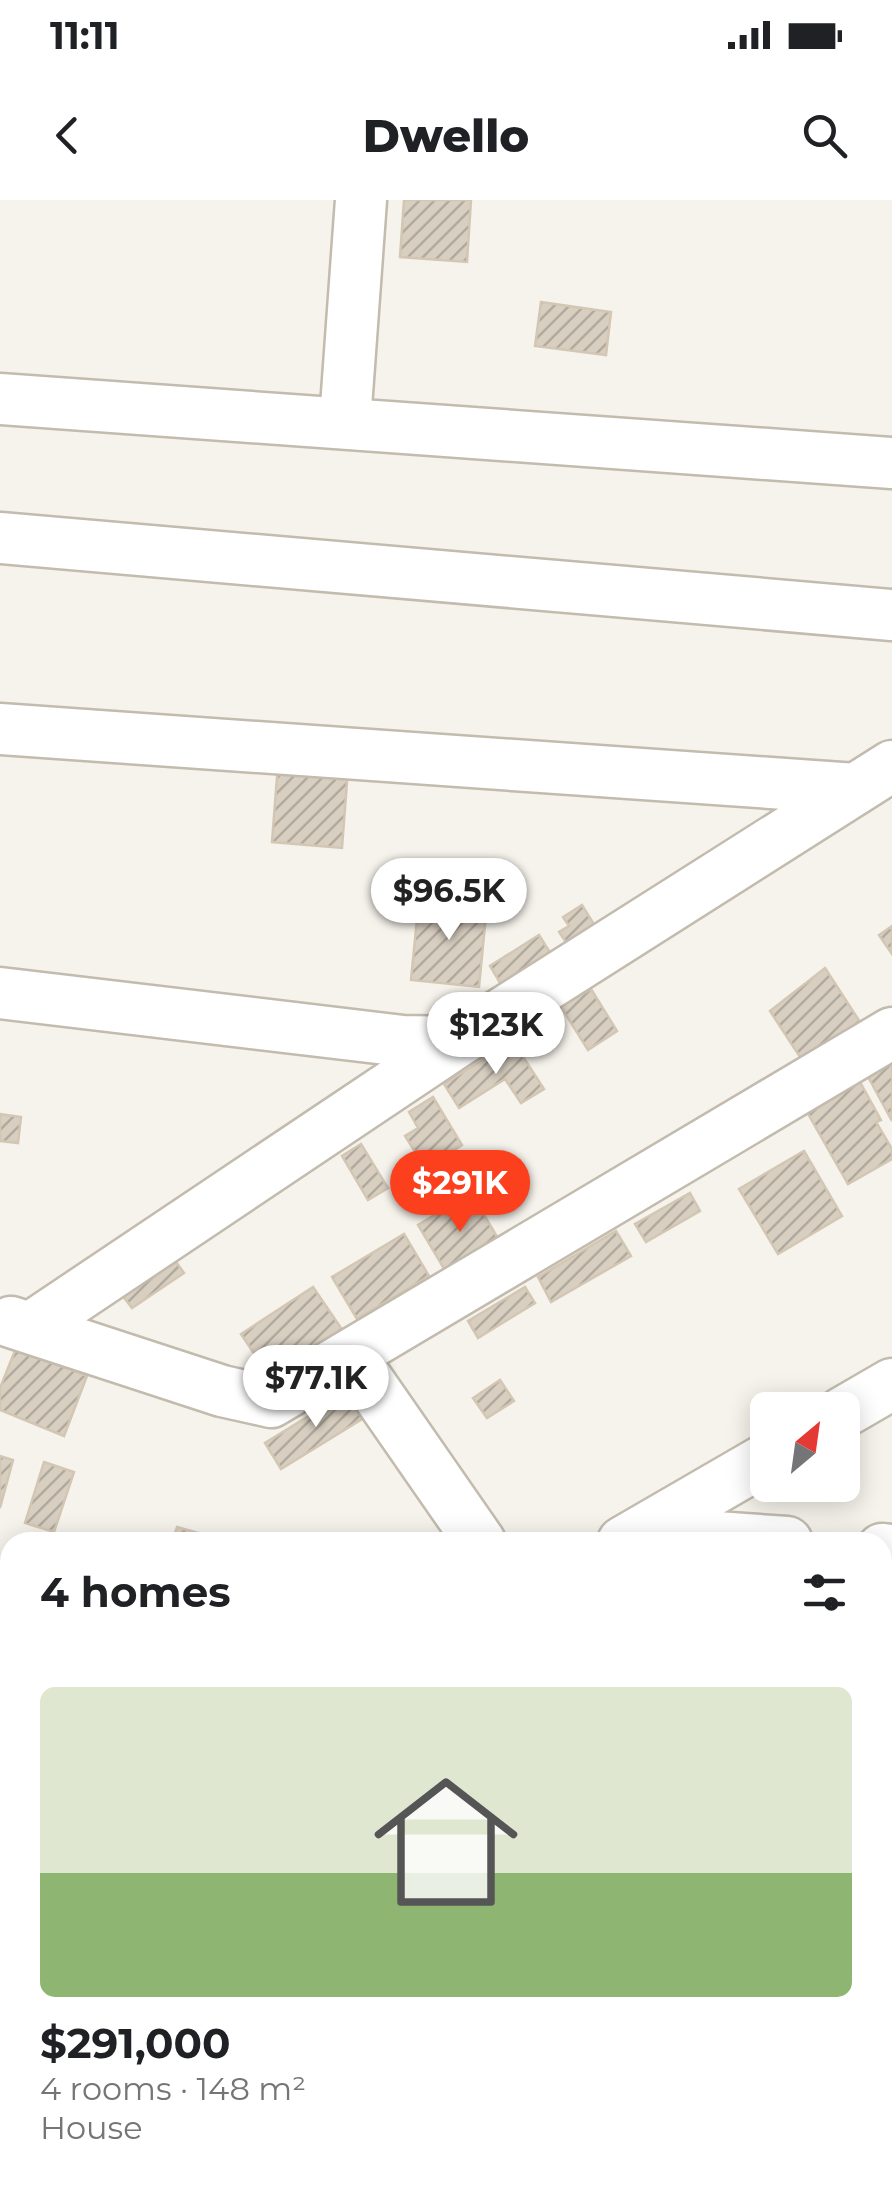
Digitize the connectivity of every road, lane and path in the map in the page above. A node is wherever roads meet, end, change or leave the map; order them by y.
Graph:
1 (362, 200) edge
2 (0, 399) edge
3 (344, 421) junction
4 (892, 462) edge
5 (0, 538) edge
6 (892, 615) edge
7 (0, 729) edge
8 (874, 778) edge
9 (0, 994) edge
10 (892, 1033) edge
11 (458, 1042) junction
12 (16, 1323) edge
13 (351, 1356) junction
14 (892, 1384) edge
15 (860, 1403) edge
16 (750, 1469) edge
17 (473, 1532) edge
18 (642, 1532) edge

1 - 3 street
2 - 3 street
3 - 4 street
5 - 6 street
7 - 8 street
8 - 11 street
9 - 11 street
10 - 13 street
11 - 12 street
12 - 13 street
13 - 17 street
14 - 15 street
16 - 18 street

